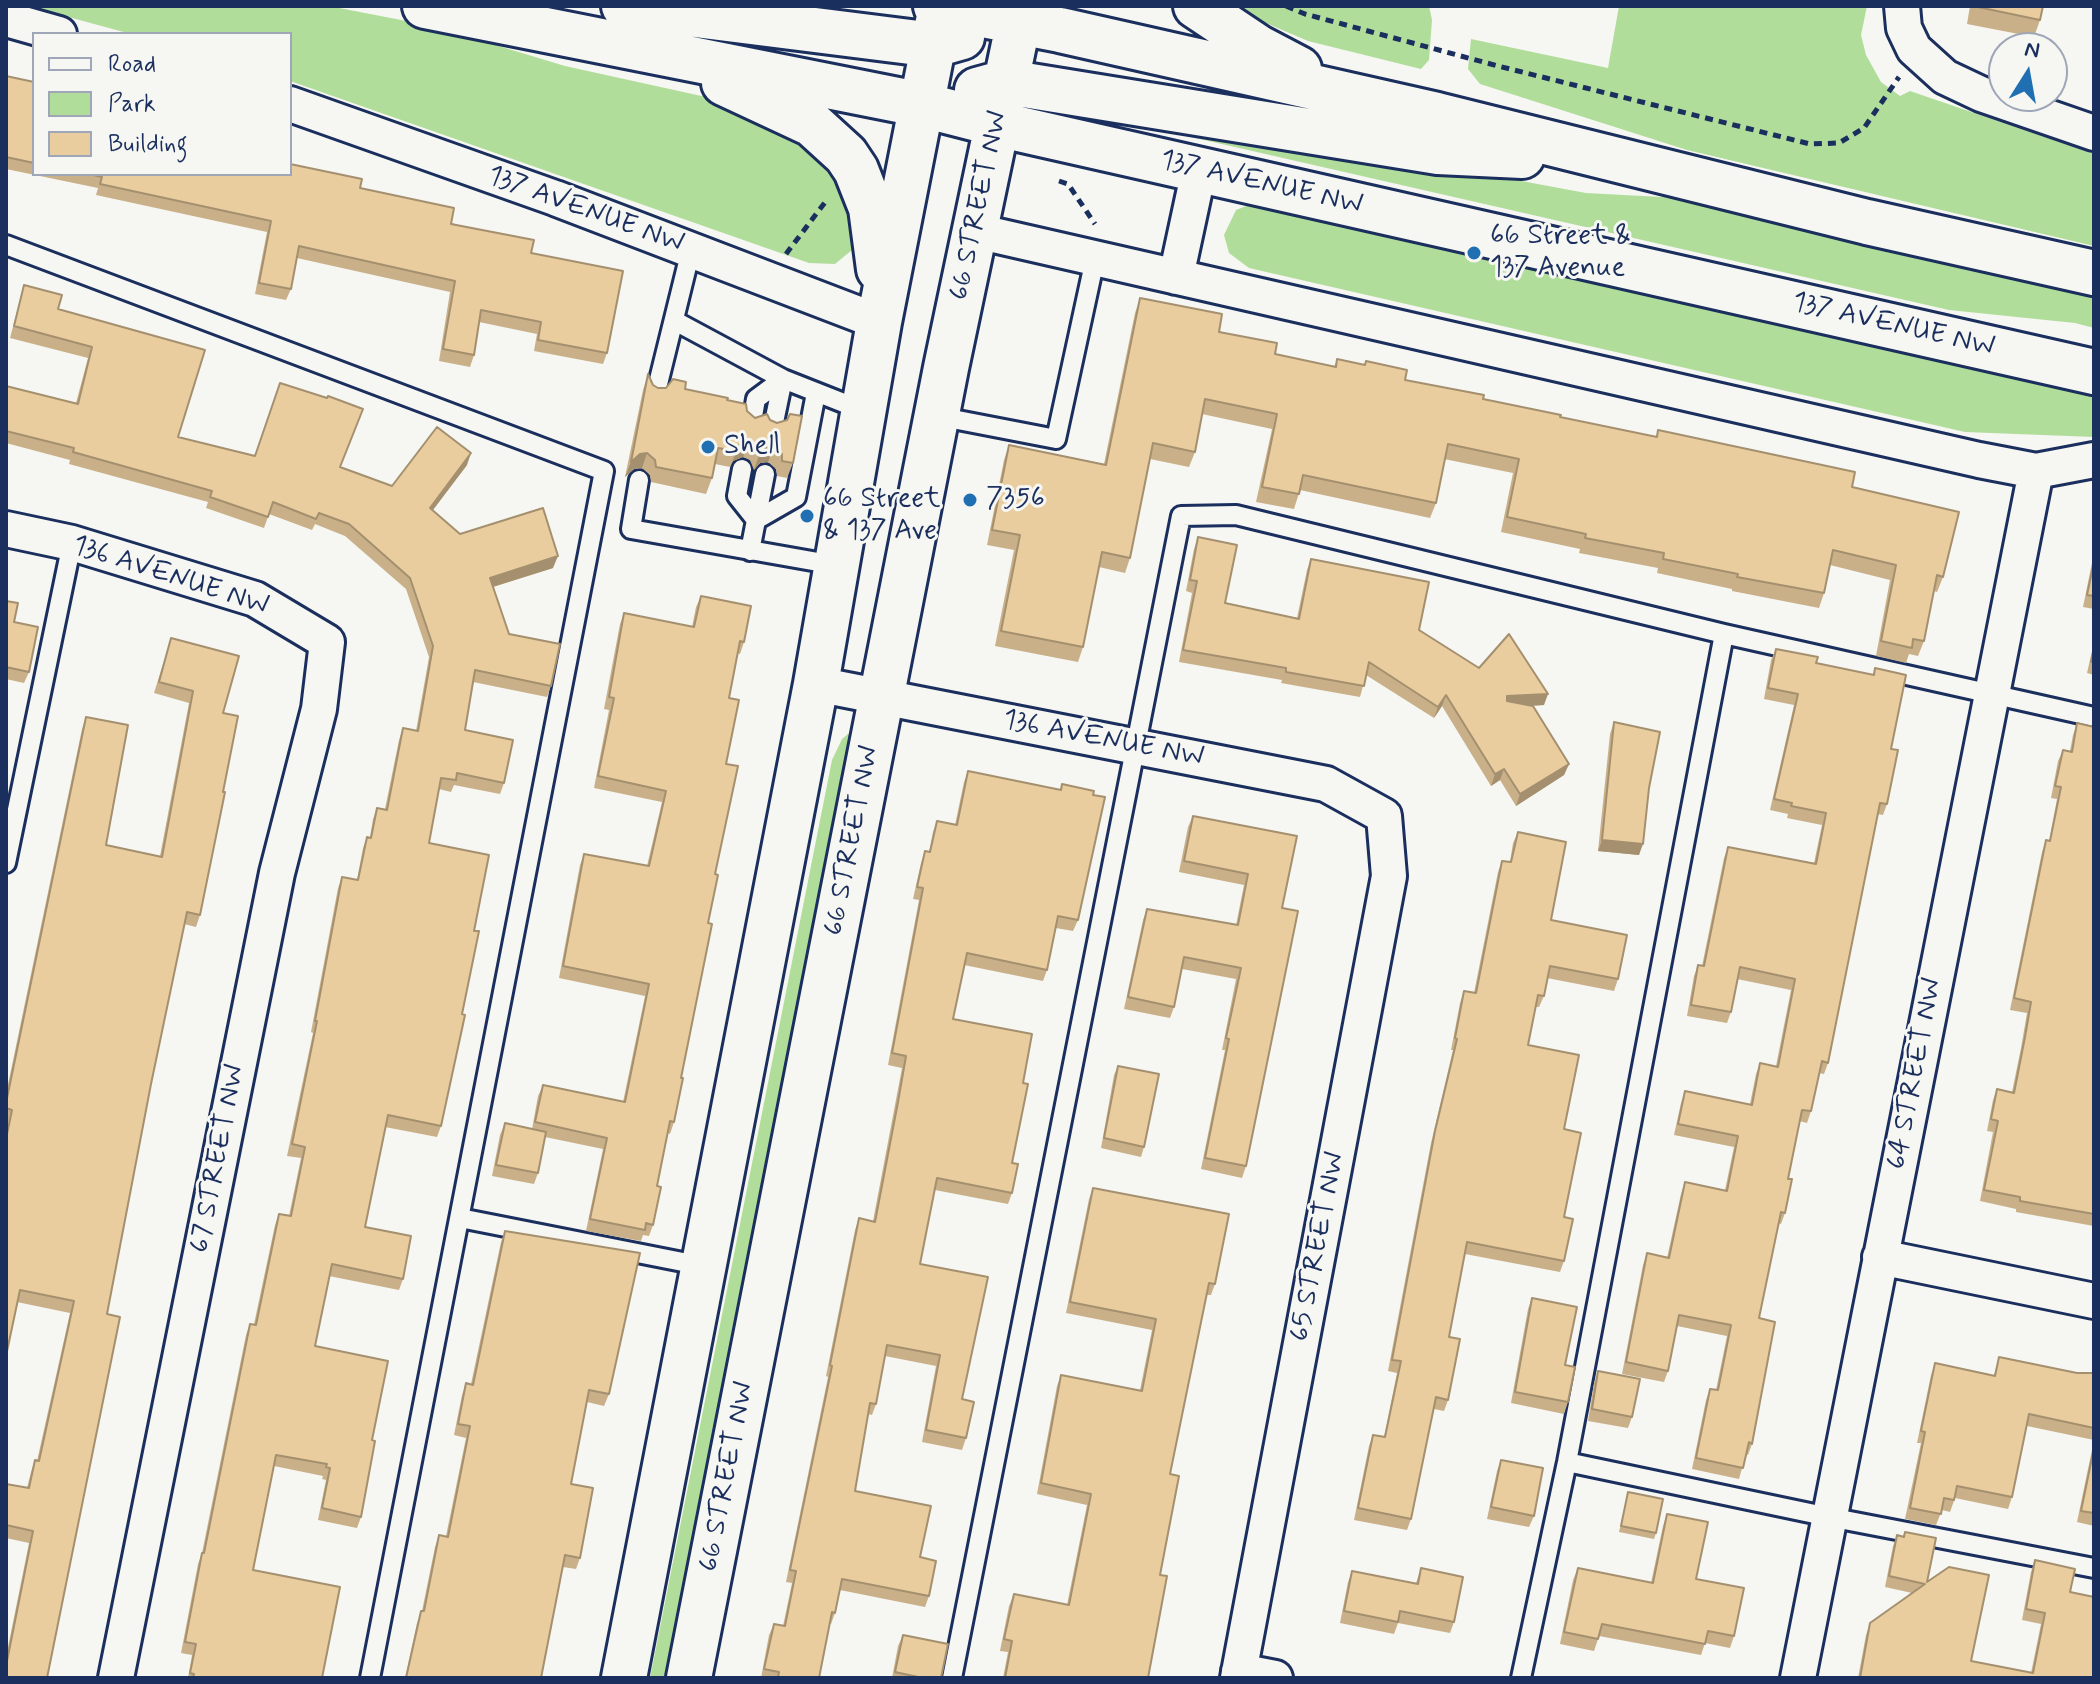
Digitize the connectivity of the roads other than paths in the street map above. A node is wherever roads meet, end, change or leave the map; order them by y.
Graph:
1 (425, 6) edge
2 (624, 6) edge
3 (1196, 6) edge
4 (1902, 6) edge
5 (1020, 14) edge
6 (938, 16) edge
7 (6, 19) edge
8 (52, 32) edge
9 (661, 53) junction
10 (1006, 82) junction
11 (1347, 95) junction
12 (292, 105) edge
13 (923, 105) junction
14 (997, 124) junction
15 (2094, 133) edge
16 (1628, 163) junction
17 (1199, 170) junction
18 (976, 231) junction
19 (6, 245) edge
20 (691, 250) junction
21 (1108, 262) junction
22 (2094, 273) edge
23 (1176, 277) junction
24 (881, 312) junction
25 (675, 321) junction
26 (2094, 372) edge
27 (783, 379) junction
28 (656, 392) edge
29 (816, 393) junction
30 (864, 411) junction
31 (937, 416) junction
32 (752, 422) edge
33 (773, 427) edge
34 (2094, 460) edge
35 (742, 469) edge
36 (2036, 471) junction
37 (765, 474) edge
38 (639, 480) edge
39 (756, 520) junction
40 (6, 529) edge
41 (72, 543) junction
42 (750, 551) junction
43 (835, 565) junction
44 (1724, 634) junction
45 (327, 642) joint
46 (816, 684) junction
47 (1991, 692) junction
48 (881, 696) junction
49 (2094, 717) edge
50 (1135, 747) junction
51 (12, 795) edge
52 (1384, 816) joint
53 (6, 863) edge
54 (460, 1218) junction
55 (1880, 1257) junction
56 (703, 1266) junction
57 (2094, 1301) edge
58 (1567, 1462) junction
59 (1829, 1517) junction
60 (2094, 1568) edge
61 (1238, 1674) edge
62 (116, 1678) edge
63 (370, 1678) edge
64 (624, 1678) edge
65 (689, 1678) edge
66 (952, 1678) edge
67 (1275, 1678) edge
68 (1521, 1678) edge
69 (1798, 1678) edge

1 - 9 main road, 137 AVENUE NW
2 - 6 main road
3 - 11 main road
4 - 15 street
5 - 6 main road
5 - 10 main road, 66 STREET NW
5 - 11 main road
6 - 13 main road
7 - 8 street
9 - 13 main road, 137 AVENUE NW
9 - 24 main road
10 - 13 main road
10 - 14 main road, 66 STREET NW
10 - 16 main road
11 - 16 main road
12 - 20 street, 137 AVENUE NW
13 - 14 main road, 137 AVENUE NW
13 - 24 main road
14 - 17 main road, 137 AVENUE NW
14 - 18 main road, 66 STREET NW
16 - 22 main road
17 - 23 street
17 - 26 main road, 137 AVENUE NW
18 - 21 street
18 - 31 main road, 66 STREET NW
19 - 54 lane
20 - 24 street, 137 AVENUE NW
20 - 25 lane
21 - 23 street
21 - 31 lane
23 - 36 street
24 - 30 main road
25 - 27 lane
25 - 28 lane
27 - 29 lane
27 - 32 lane
27 - 33 lane
29 - 30 lane
29 - 39 lane
30 - 43 main road
31 - 48 main road, 66 STREET NW
34 - 36 street
35 - 39 lane
36 - 47 street, 64 STREET NW
37 - 39 lane
38 - 42 lane
39 - 42 lane
40 - 41 street, 136 AVENUE NW
41 - 45 street, 136 AVENUE NW
41 - 51 lane
42 - 43 lane
43 - 46 main road
44 - 47 lane
44 - 50 lane
44 - 58 lane
45 - 62 street, 67 STREET NW
46 - 48 street, 136 AVENUE NW
46 - 56 main road
47 - 49 lane
47 - 55 street, 64 STREET NW
48 - 50 street, 136 AVENUE NW
48 - 65 main road, 66 STREET NW
50 - 52 street, 136 AVENUE NW
50 - 66 lane
51 - 53 lane
52 - 61 street, 65 STREET NW
54 - 56 lane
54 - 63 lane
55 - 57 street
55 - 59 street, 64 STREET NW
56 - 64 main road
58 - 59 lane
58 - 68 lane
59 - 60 lane
59 - 69 street, 64 STREET NW
61 - 67 street

